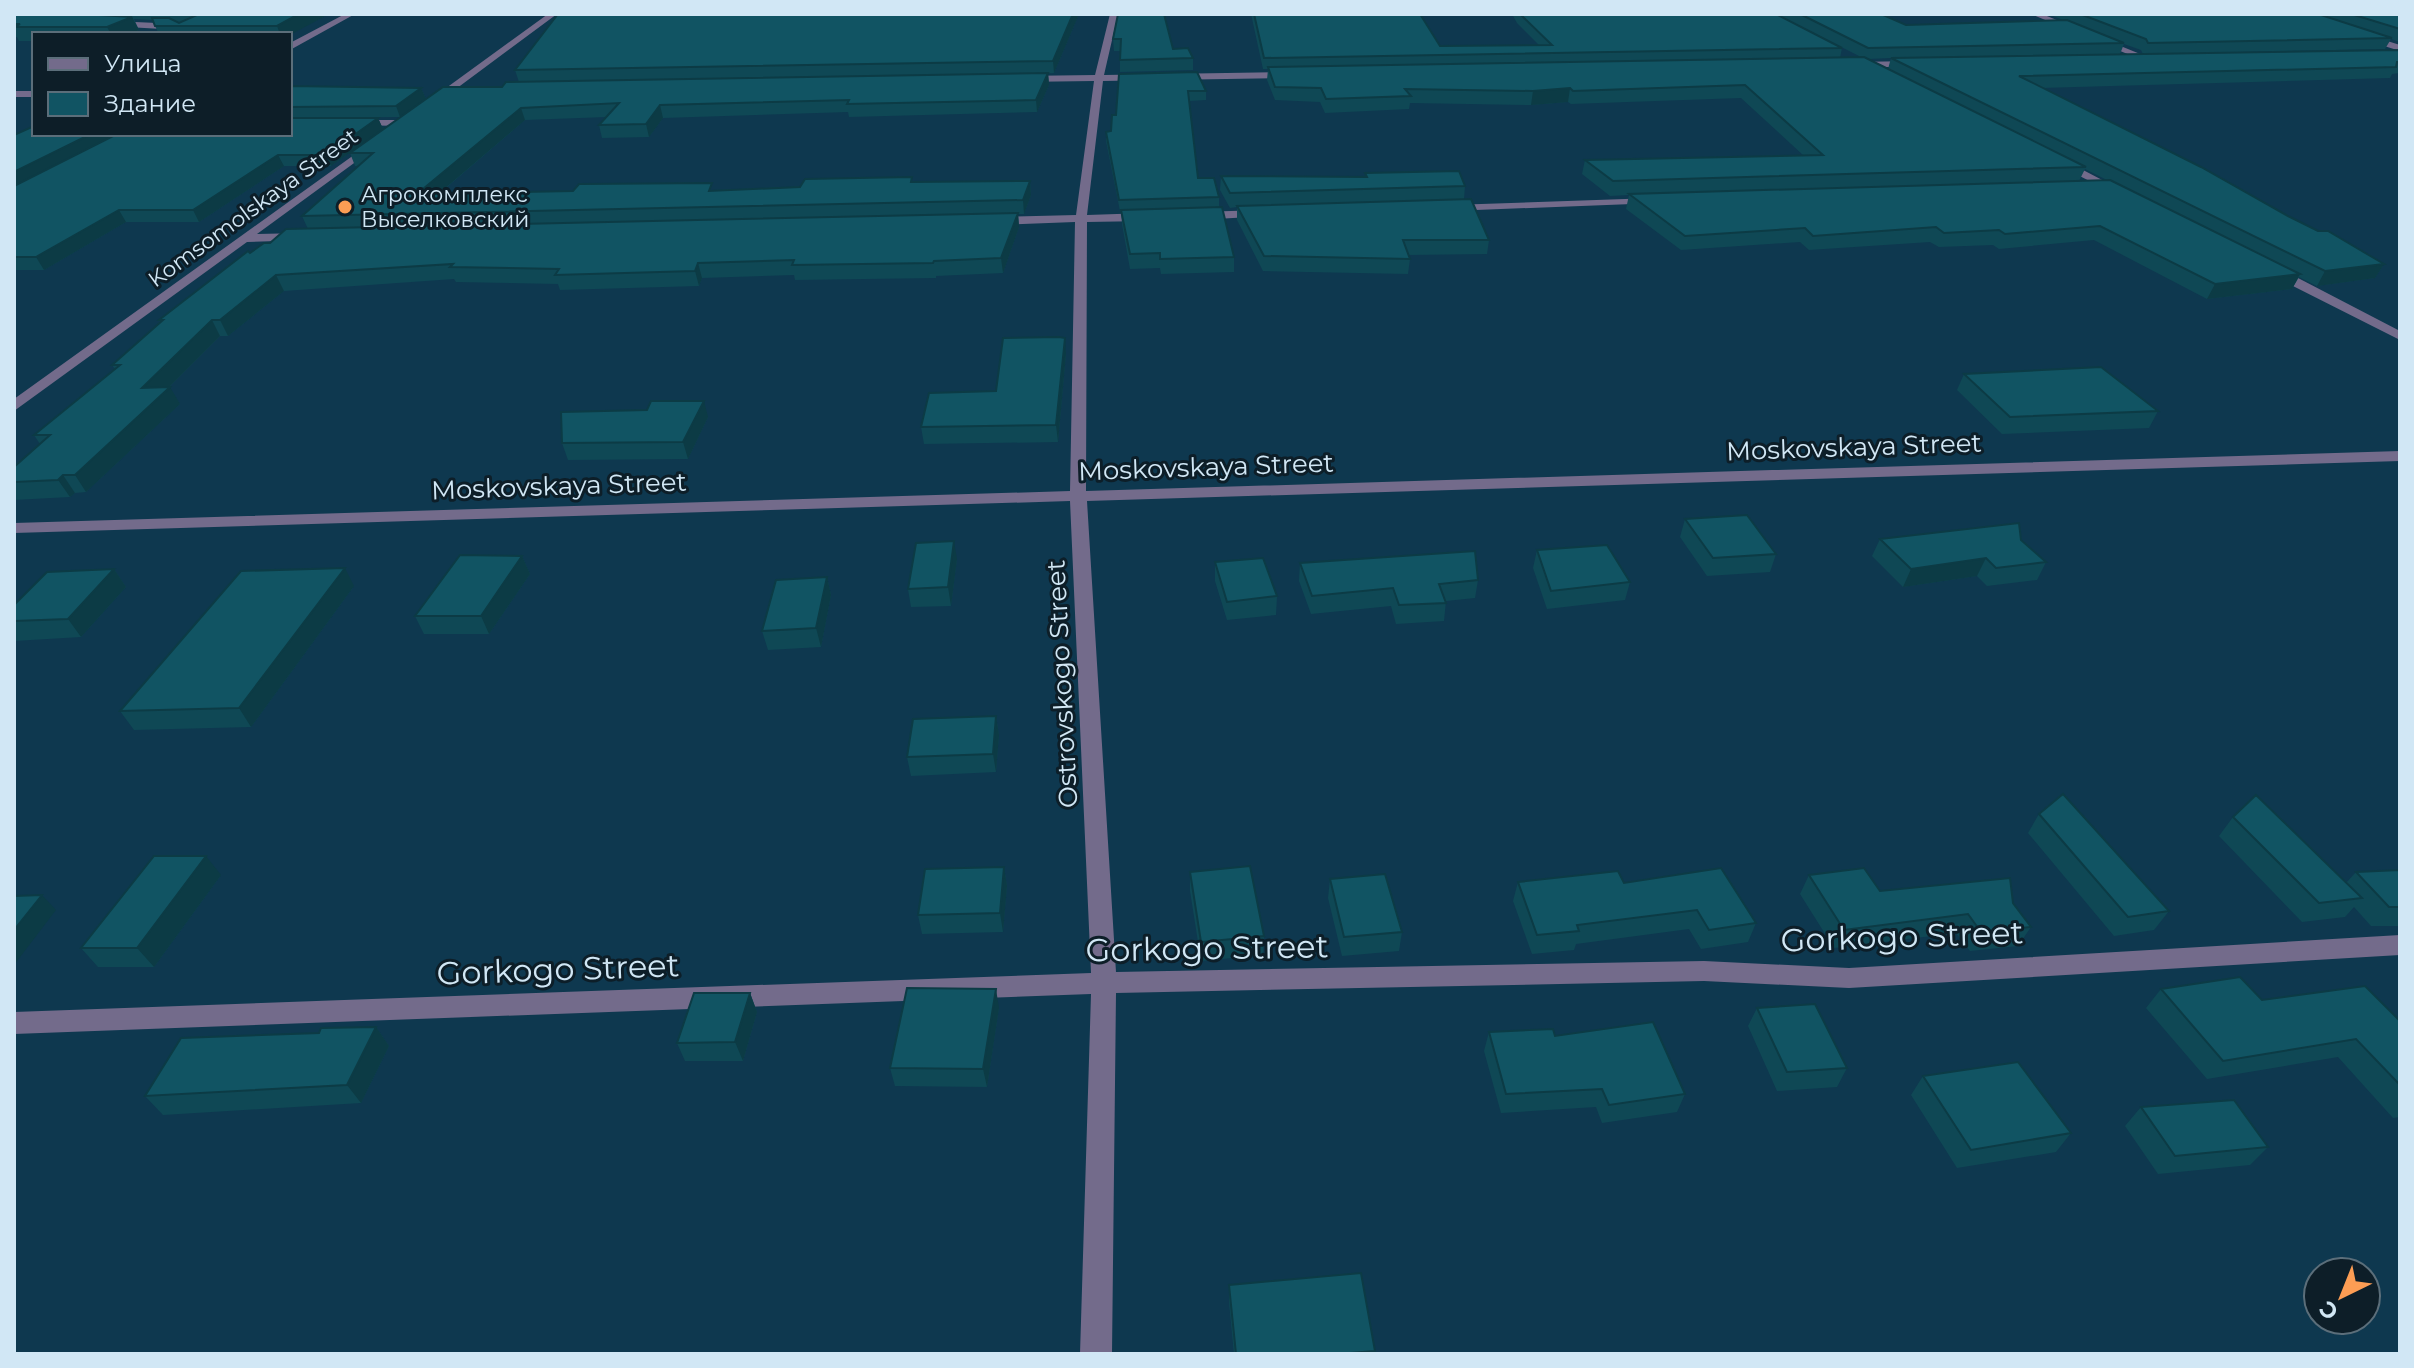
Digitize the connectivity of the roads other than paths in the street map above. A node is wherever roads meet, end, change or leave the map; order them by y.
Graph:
1 (351, 14) edge
2 (553, 14) edge
3 (1114, 14) edge
4 (2035, 14) edge
5 (101, 24) edge
6 (182, 32) edge
7 (2355, 33) edge
8 (292, 46) edge
9 (2400, 48) edge
10 (2384, 55) edge
11 (2400, 55) edge
12 (2145, 58) junction
13 (2161, 58) edge
14 (2113, 59) edge
15 (1847, 61) edge
16 (1925, 63) edge
17 (1862, 65) junction
18 (1306, 74) edge
19 (1099, 78) junction
20 (1890, 79) edge
21 (1004, 80) edge
22 (450, 89) junction
23 (466, 89) edge
24 (426, 106) edge
25 (414, 114) edge
26 (342, 123) edge
27 (402, 123) junction
28 (2041, 153) edge
29 (2110, 187) junction
30 (2079, 188) edge
31 (1667, 201) edge
32 (2138, 201) edge
33 (1430, 208) edge
34 (1271, 213) edge
35 (1192, 216) edge
36 (1160, 217) edge
37 (1081, 219) junction
38 (987, 221) edge
39 (311, 237) edge
40 (248, 238) junction
41 (2262, 265) edge
42 (2400, 336) edge
43 (14, 406) edge
44 (2400, 456) edge
45 (1078, 497) junction
46 (14, 528) edge
47 (2400, 945) edge
48 (1104, 983) junction
49 (14, 1023) edge
50 (1096, 1354) edge

1 - 8 street
2 - 22 street
3 - 19 street, Ostrovskogo Street
4 - 12 street
5 - 6 street
7 - 9 street
10 - 11 street
12 - 13 street
12 - 14 street
15 - 17 street
16 - 17 street
17 - 20 street
18 - 19 street
19 - 21 street
19 - 37 street, Ostrovskogo Street
22 - 23 street
22 - 24 street
25 - 27 street, Komsomolskaya Street
26 - 27 street
27 - 40 street, Komsomolskaya Street
28 - 29 street
29 - 30 street
29 - 32 street
31 - 33 street
34 - 35 street
36 - 37 street
37 - 38 street
37 - 45 street, Ostrovskogo Street
39 - 40 street
40 - 43 street, Komsomolskaya Street
41 - 42 street
44 - 45 street, Moskovskaya Street
45 - 46 street, Moskovskaya Street
45 - 48 street, Ostrovskogo Street
47 - 48 street, Gorkogo Street
48 - 49 street, Gorkogo Street
48 - 50 street, Ostrovskogo Street

